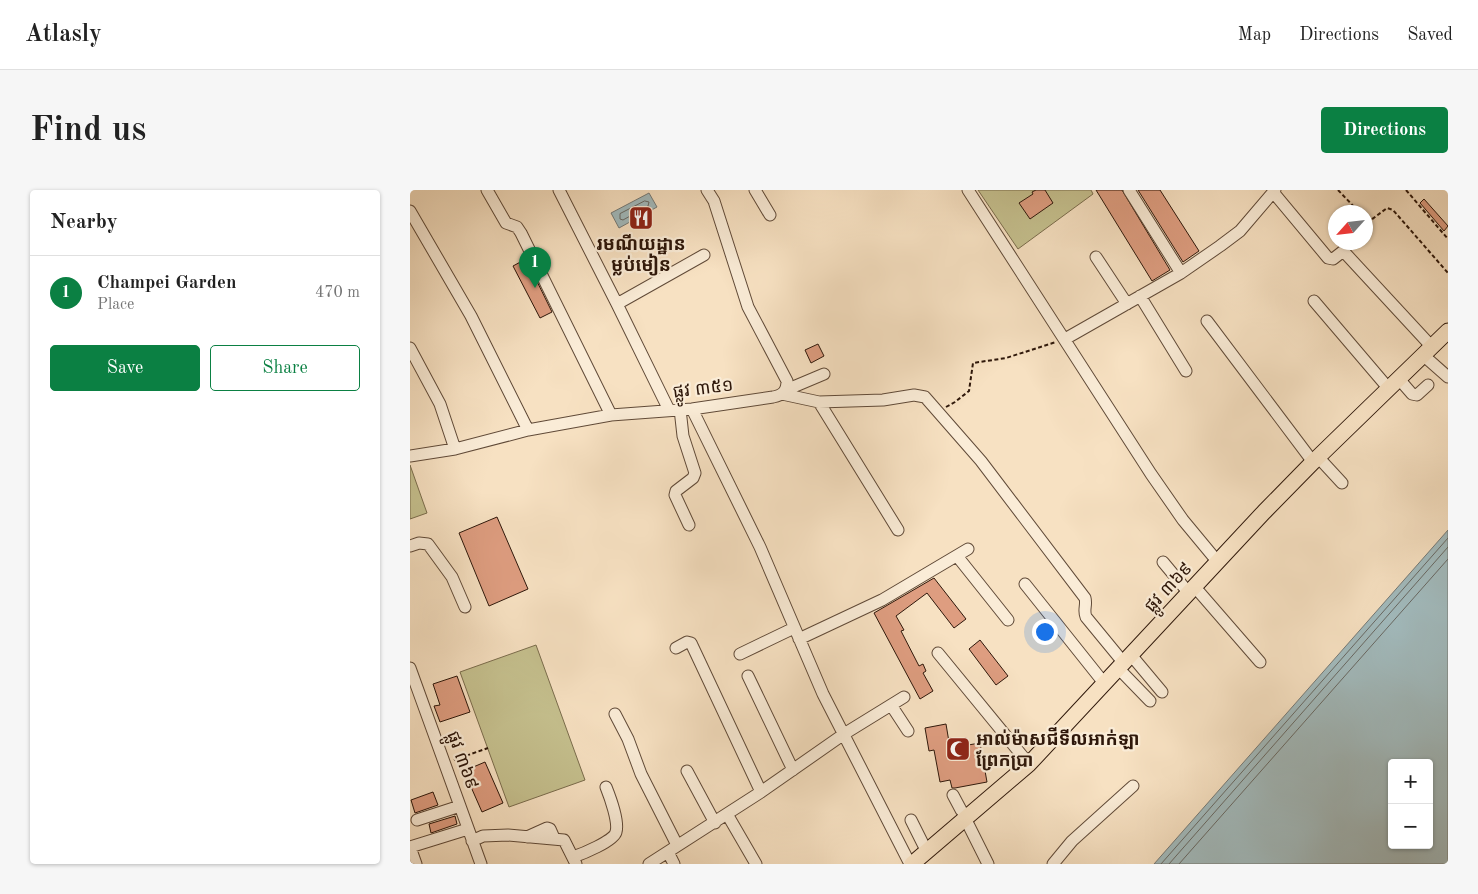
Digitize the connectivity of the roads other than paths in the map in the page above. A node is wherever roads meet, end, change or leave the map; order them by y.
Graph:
1 (487, 190) edge
2 (559, 190) edge
3 (707, 190) edge
4 (755, 190) edge
5 (968, 190) edge
6 (1129, 190) edge
7 (1274, 191) edge
8 (410, 211) edge
9 (770, 215) dead end
10 (704, 256) dead end
11 (1096, 257) dead end
12 (1181, 273) junction
13 (1140, 296) junction
14 (1314, 301) dead end
15 (617, 304) junction
16 (1127, 304) junction
17 (1207, 321) dead end
18 (1448, 331) edge
19 (1065, 339) junction
20 (410, 348) edge
21 (1428, 351) junction
22 (1186, 371) dead end
23 (824, 374) dead end
24 (1448, 376) edge
25 (1394, 384) junction
26 (1428, 385) dead end
27 (784, 392) junction
28 (819, 402) junction
29 (692, 409) junction
30 (674, 410) junction
31 (611, 415) junction
32 (528, 430) junction
33 (455, 449) junction
34 (410, 456) edge
35 (1316, 459) junction
36 (1342, 483) dead end
37 (689, 525) dead end
38 (898, 530) dead end
39 (410, 546) edge
40 (968, 549) dead end
41 (957, 556) junction
42 (1217, 561) junction
43 (1163, 562) dead end
44 (1025, 584) dead end
45 (1191, 589) junction
46 (465, 607) dead end
47 (1008, 620) dead end
48 (794, 628) junction
49 (800, 639) junction
50 (676, 648) dead end
51 (938, 653) dead end
52 (740, 654) dead end
53 (1124, 662) junction
54 (1260, 662) dead end
55 (410, 668) edge
56 (748, 676) dead end
57 (1104, 683) junction
58 (1162, 692) dead end
59 (904, 697) dead end
60 (1150, 701) dead end
61 (891, 705) junction
62 (615, 714) dead end
63 (908, 731) dead end
64 (844, 734) junction
65 (1029, 764) junction
66 (793, 770) junction
67 (687, 772) dead end
68 (1132, 786) dead end
69 (606, 787) dead end
70 (761, 792) junction
71 (953, 795) dead end
72 (460, 806) junction
73 (727, 814) junction
74 (417, 820) dead end
75 (911, 820) dead end
76 (965, 820) junction
77 (715, 823) junction
78 (468, 828) junction
79 (472, 841) junction
80 (673, 849) junction
81 (927, 852) junction
82 (575, 861) edge
83 (655, 862) edge
84 (416, 864) edge
85 (481, 864) edge
86 (674, 864) edge
87 (756, 864) edge
88 (911, 864) edge
89 (982, 864) edge
90 (988, 864) edge
91 (1053, 864) edge

1 - 31 street
2 - 15 street
3 - 27 street
4 - 9 street
5 - 19 street
6 - 12 street
7 - 12 street
7 - 21 street
8 - 32 street
10 - 15 street
11 - 16 street
12 - 13 street
13 - 16 street
13 - 22 street
14 - 25 street
15 - 30 street
16 - 19 street
17 - 35 street
18 - 21 main road, ផ្លូវ ៣៦៩
19 - 42 street
20 - 33 street
21 - 24 street
21 - 25 main road, ផ្លូវ ៣៦៩
23 - 27 street
25 - 26 street
25 - 35 main road, ផ្លូវ ៣៦៩
27 - 28 street
27 - 29 street, ផ្លូវ ៣៥១
28 - 38 street
28 - 53 street
29 - 30 street, ផ្លូវ ៣៥១
29 - 48 street
30 - 31 street, ផ្លូវ ៣៥១
30 - 37 street
31 - 32 street, ផ្លូវ ៣៥១
32 - 33 street, ផ្លូវ ៣៥១
33 - 34 street, ផ្លូវ ៣៥១
35 - 36 street
35 - 42 main road, ផ្លូវ ៣៦៩
39 - 46 street
40 - 41 street
41 - 47 street
41 - 49 street
42 - 45 main road, ផ្លូវ ៣៦៩
43 - 45 street
44 - 57 street
45 - 53 main road, ផ្លូវ ៣៦៩
45 - 54 street
48 - 49 street
48 - 52 street
49 - 64 street
50 - 70 street
51 - 65 street
53 - 57 main road, ផ្លូវ ៣៦៩
53 - 58 street
53 - 60 street
55 - 72 street, ផ្លូវ ៣៦៩
56 - 66 street
57 - 65 main road, ផ្លូវ ៣៦៩
59 - 61 street
61 - 63 street
61 - 64 street
62 - 80 street
64 - 66 street
64 - 88 street
65 - 76 main road, ផ្លូវ ៣៦៩
66 - 70 street
67 - 77 street
68 - 91 street
69 - 82 street
70 - 73 street
71 - 76 street
72 - 74 street
72 - 78 street, ផ្លូវ ៣៦៩
73 - 77 street
73 - 87 street
75 - 81 street
76 - 81 main road, ផ្លូវ ៣៦៩
76 - 89 street
76 - 90 street
77 - 80 street
78 - 79 street, ផ្លូវ ៣៦៩
78 - 84 street
79 - 82 street
79 - 85 street, ផ្លូវ ៣៦៩
80 - 83 street
80 - 86 street
81 - 88 main road, ផ្លូវ ៣៦៩

